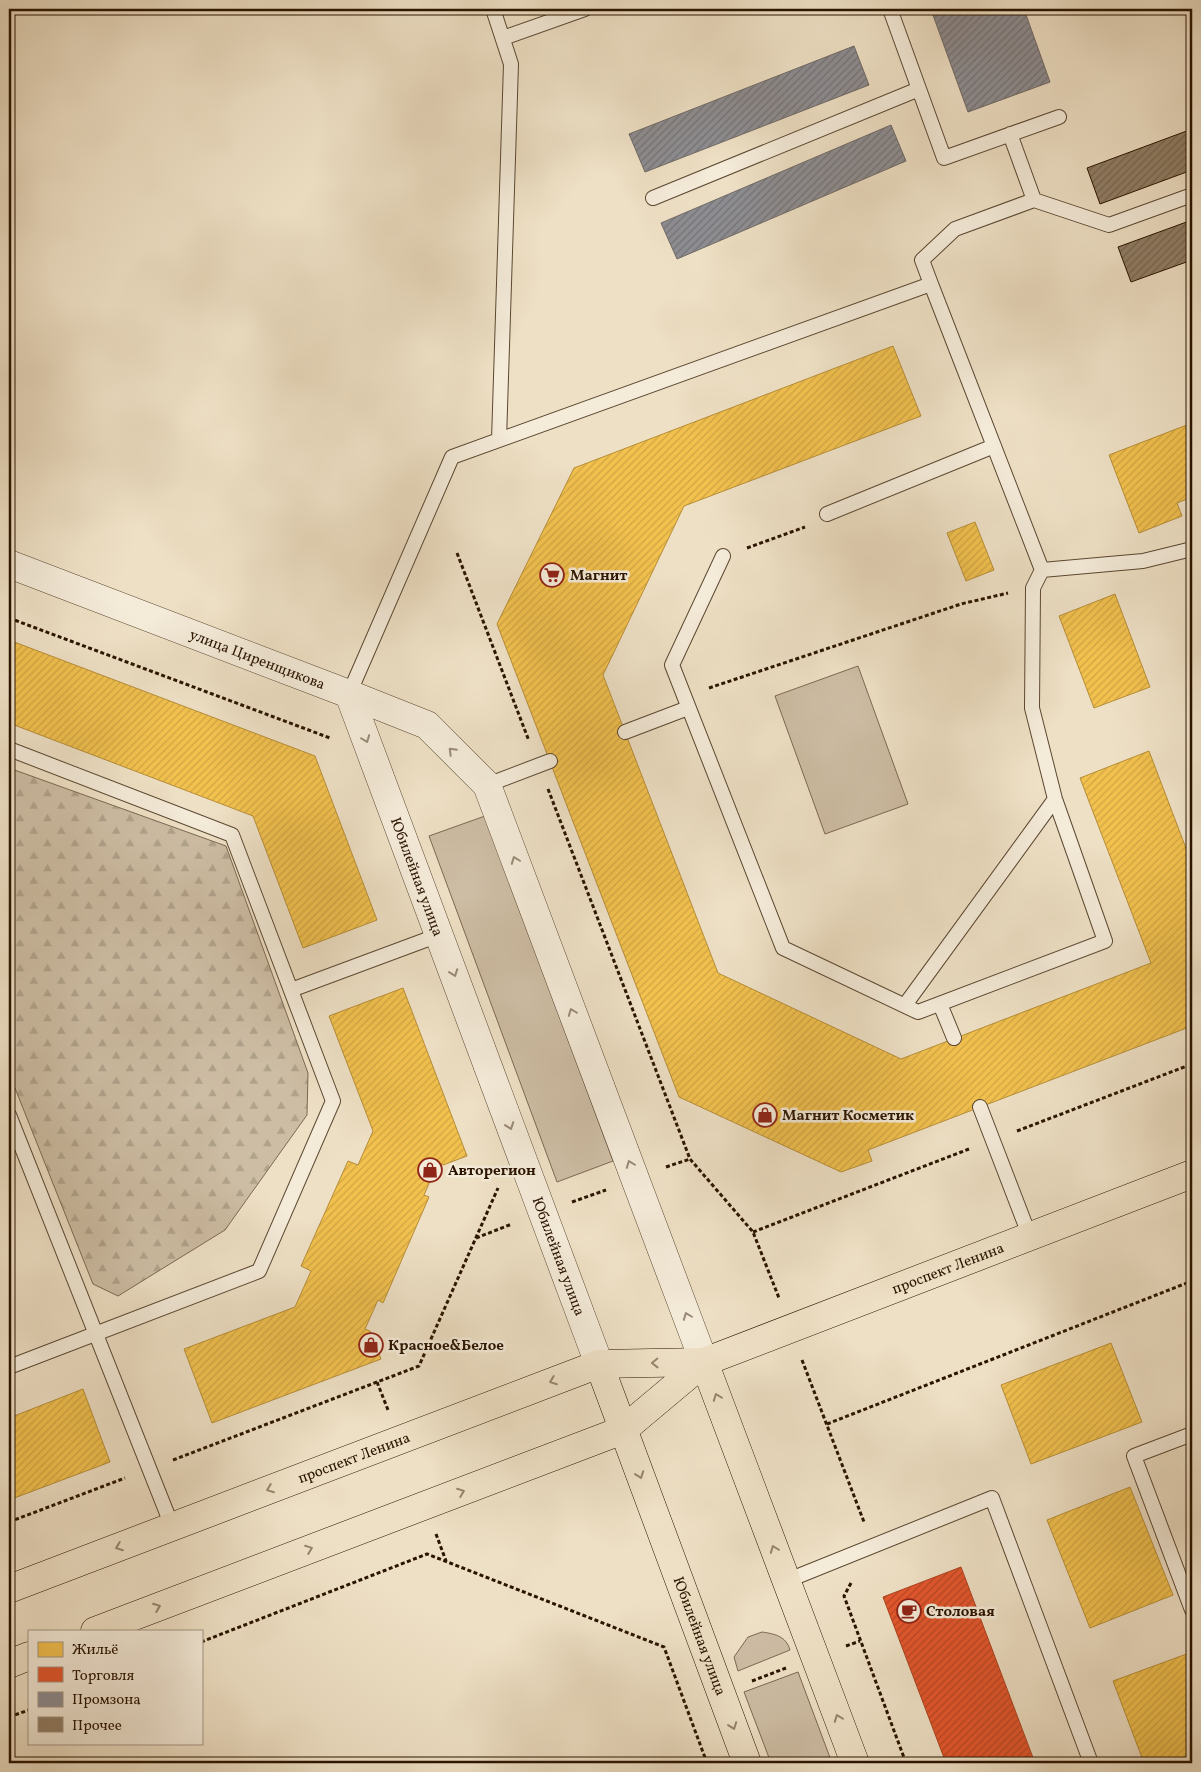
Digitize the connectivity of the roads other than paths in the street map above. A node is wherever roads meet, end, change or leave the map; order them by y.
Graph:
1 (493, 9) edge
2 (585, 9) edge
3 (890, 9) edge
4 (503, 38) junction
5 (919, 89) junction
6 (1058, 117) dead end
7 (1010, 134) junction
8 (1192, 195) edge
9 (653, 198) dead end
10 (1034, 200) junction
11 (931, 284) junction
12 (499, 440) junction
13 (994, 446) junction
14 (827, 514) dead end
15 (1192, 548) edge
16 (723, 556) dead end
17 (9, 564) edge
18 (1042, 570) junction
19 (349, 694) junction
20 (686, 702) junction
21 (625, 732) dead end
22 (9, 749) edge
23 (544, 763) road end
24 (487, 785) junction
25 (1056, 799) junction
26 (439, 935) junction
27 (291, 990) junction
28 (940, 1004) junction
29 (905, 1005) junction
30 (954, 1038) dead end
31 (980, 1107) dead end
32 (9, 1115) edge
33 (1192, 1174) edge
34 (1030, 1237) junction
35 (96, 1334) junction
36 (704, 1362) junction
37 (598, 1364) junction
38 (9, 1367) edge
39 (624, 1430) junction
40 (1192, 1434) edge
41 (172, 1526) junction
42 (786, 1581) junction
43 (9, 1589) edge
44 (1192, 1610) edge
45 (98, 1630) edge
46 (28, 1656) edge
47 (9, 1664) edge
48 (747, 1763) edge
49 (855, 1763) edge
50 (1091, 1763) edge

1 - 4 lane
2 - 4 lane
3 - 5 lane
4 - 12 lane
5 - 7 lane
5 - 9 lane
6 - 7 lane
7 - 10 lane
8 - 10 lane
10 - 11 lane
11 - 12 lane
11 - 13 lane
12 - 19 lane
13 - 14 lane
13 - 18 lane
15 - 18 lane
16 - 20 lane
17 - 19 street, улица Циренщикова
18 - 25 lane
24 -> 19 street, улица Циренщикова
19 -> 26 street, Юбилейная улица
20 - 21 lane
20 - 29 lane
22 - 27 lane
23 - 24 lane
36 -> 24 street
25 - 28 lane
25 - 29 lane
26 - 27 lane
26 -> 37 street, Юбилейная улица
27 - 35 lane
28 - 29 lane
28 - 30 lane
31 - 34 lane
32 - 35 lane
33 - 34 main road, проспект Ленина
34 - 36 main road, проспект Ленина
35 - 38 lane
35 - 41 lane
36 -> 37 main road, проспект Ленина
36 - 39 main road, проспект Ленина
42 -> 36 main road
37 - 39 main road, Юбилейная улица
37 -> 41 main road, проспект Ленина
45 -> 39 main road, проспект Ленина
39 -> 48 main road, Юбилейная улица
40 - 44 lane
41 -> 43 main road, проспект Ленина
49 -> 42 main road
42 - 50 lane
46 - 47 main road

